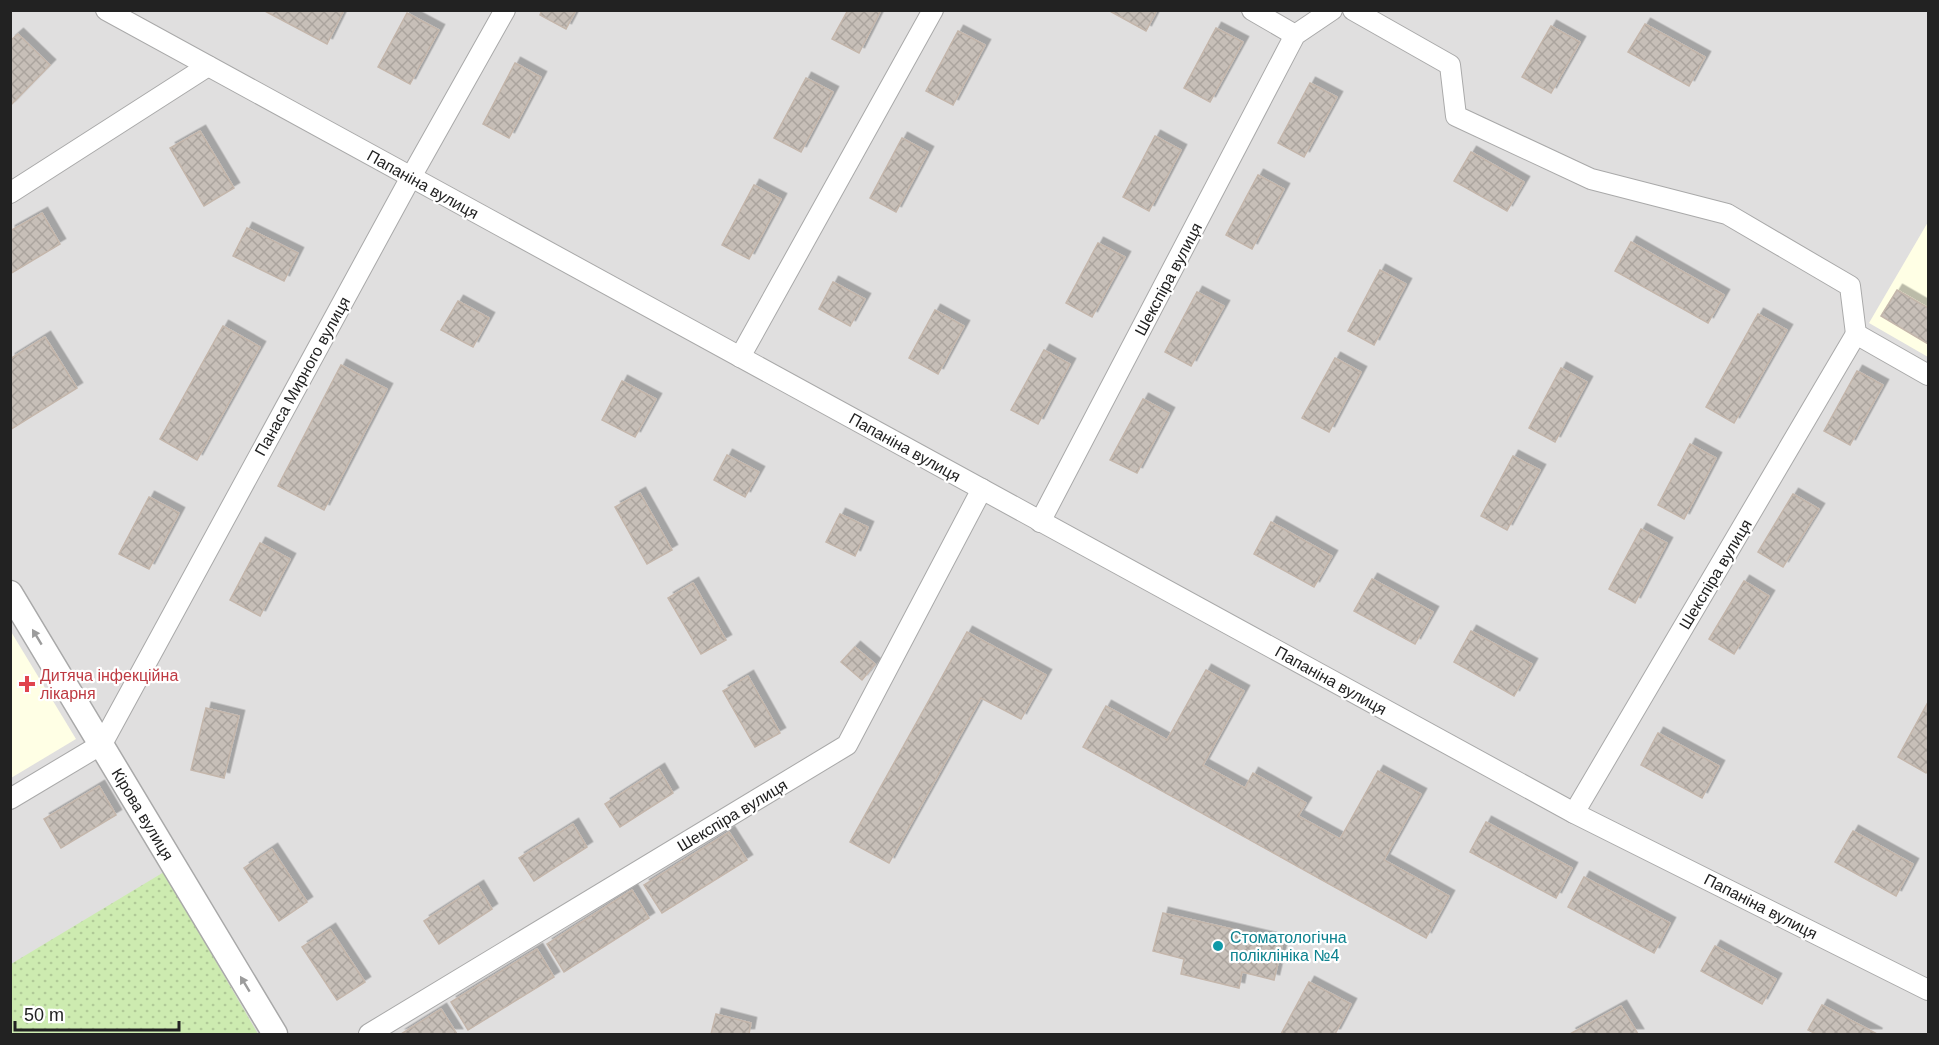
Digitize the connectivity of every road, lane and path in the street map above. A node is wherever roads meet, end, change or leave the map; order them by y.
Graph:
1 (106, 10) edge
2 (505, 10) edge
3 (933, 10) edge
4 (1252, 10) edge
5 (1332, 10) edge
6 (1353, 10) edge
7 (1295, 35) junction
8 (208, 66) junction
9 (411, 177) junction
10 (10, 193) edge
11 (1856, 334) junction
12 (740, 357) junction
13 (1929, 375) edge
14 (982, 489) junction
15 (1040, 522) junction
16 (10, 593) edge
17 (102, 744) junction
18 (10, 799) edge
19 (1574, 813) junction
20 (1929, 990) edge
21 (275, 1035) edge
22 (369, 1035) edge

1 - 8 street, Папаніна вулиця
2 - 9 street, Панаса Мирного вулиця
3 - 12 street
4 - 7 street
5 - 7 street
6 - 11 street
7 - 15 street, Шекспіра вулиця
8 - 9 street, Папаніна вулиця
8 - 10 street
9 - 12 street, Папаніна вулиця
9 - 17 street, Панаса Мирного вулиця
11 - 13 street
11 - 19 street, Шекспіра вулиця
12 - 14 street, Папаніна вулиця
14 - 15 street, Папаніна вулиця
14 - 22 street, Шекспіра вулиця
15 - 19 street, Папаніна вулиця
17 -> 16 street, Кірова вулиця
17 - 18 street
21 -> 17 street, Кірова вулиця
19 - 20 street, Папаніна вулиця

